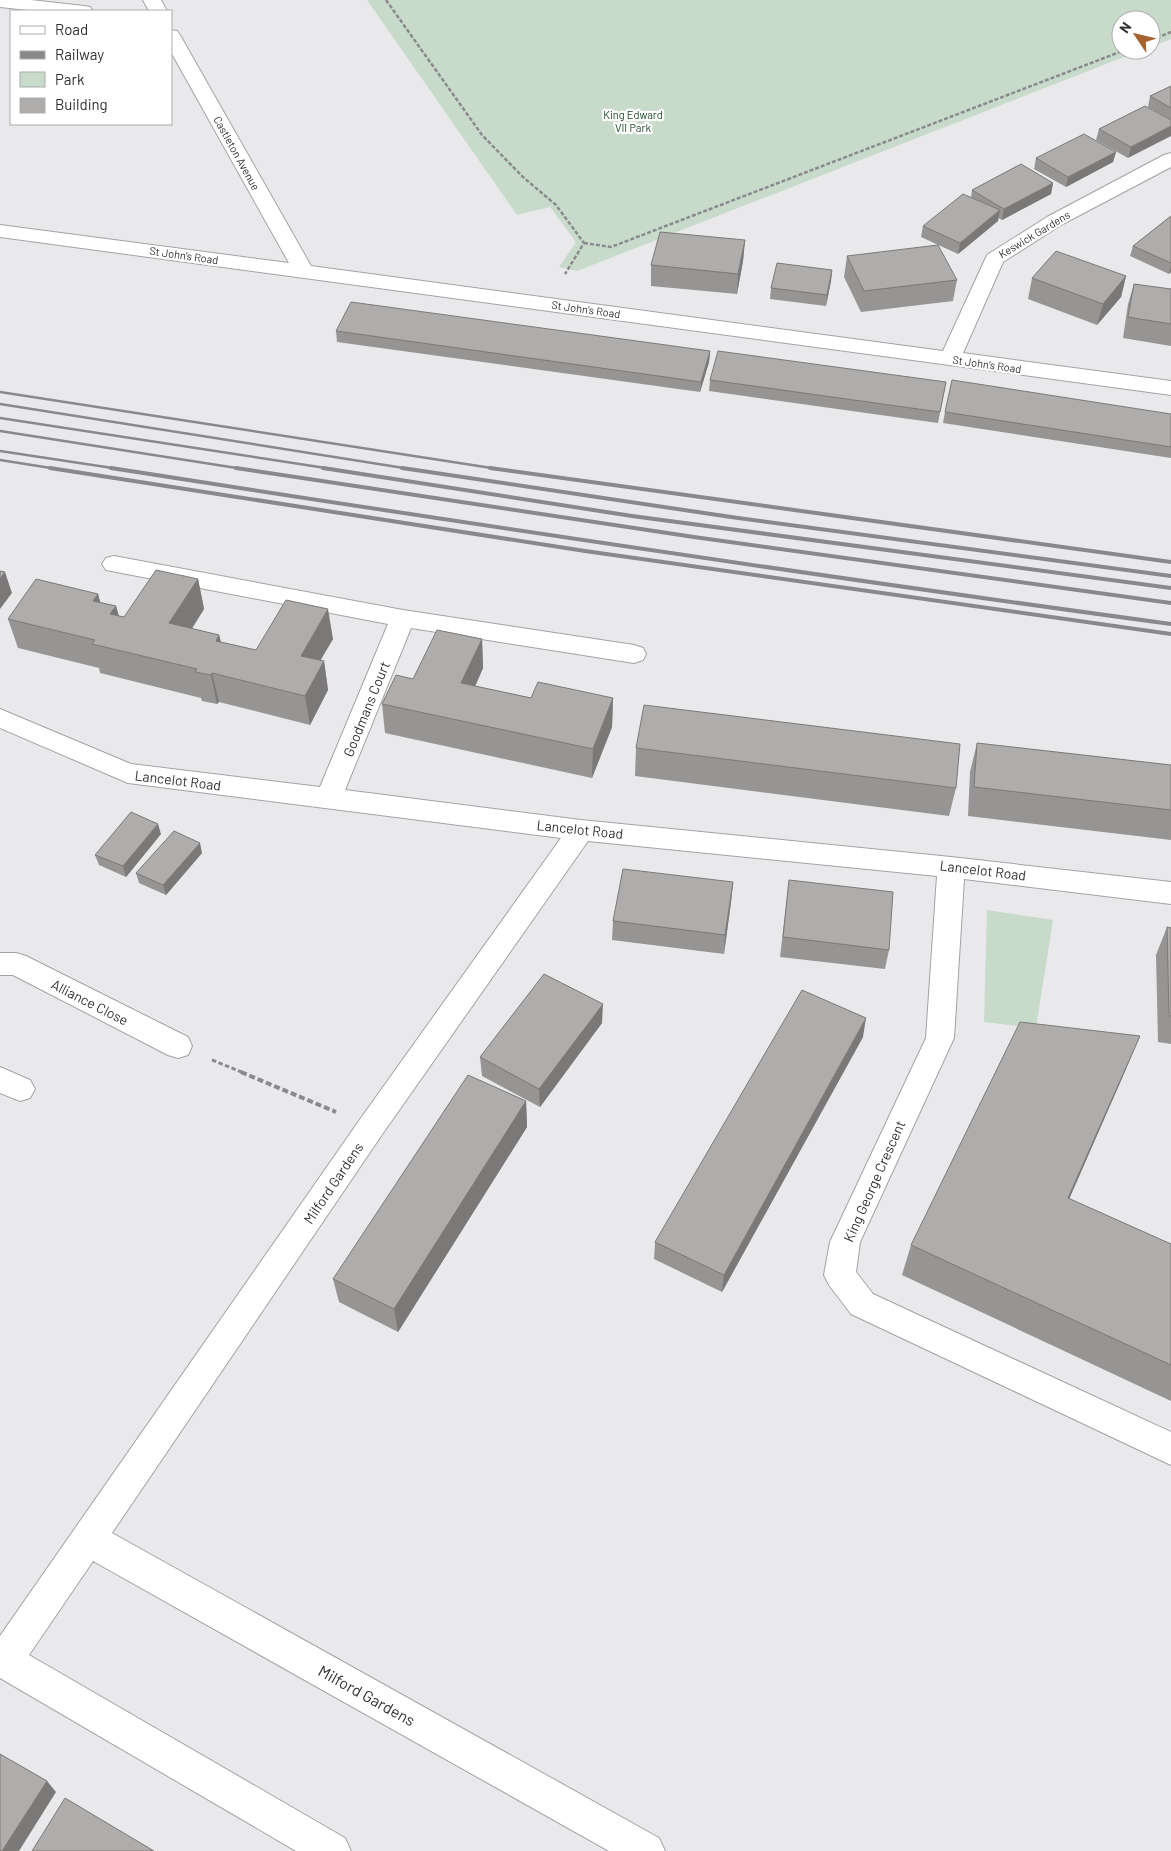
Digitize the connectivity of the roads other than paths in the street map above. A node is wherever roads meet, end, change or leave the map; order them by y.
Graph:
1 (0, 2) edge
2 (75, 10) edge
3 (172, 37) edge
4 (1171, 159) edge
5 (0, 231) edge
6 (304, 271) junction
7 (950, 359) junction
8 (1171, 388) edge
9 (114, 564) dead end
10 (403, 618) junction
11 (634, 654) dead end
12 (0, 718) edge
13 (328, 799) junction
14 (581, 830) junction
15 (951, 866) junction
16 (1171, 893) edge
17 (0, 964) edge
18 (178, 1046) road end
19 (1171, 1449) edge
20 (88, 1539) junction
21 (2, 1660) edge
22 (332, 1851) edge
23 (646, 1851) edge

1 - 2 street
3 - 6 street, Castleton Avenue
4 - 7 street, Keswick Gardens
5 - 6 street, St John's Road
6 - 7 street, St John's Road
7 - 8 street, St John's Road
9 - 10 street
10 - 11 street
10 - 13 street, Goodmans Court
12 - 13 street, Lancelot Road
13 - 14 street, Lancelot Road
14 - 15 street, Lancelot Road
14 - 20 street, Milford Gardens
15 - 16 street, Lancelot Road
15 - 19 street, King George Crescent
17 - 18 street, Alliance Close
20 - 21 street, Milford Gardens
20 - 23 street, Milford Gardens
21 - 22 street, Milford Gardens

